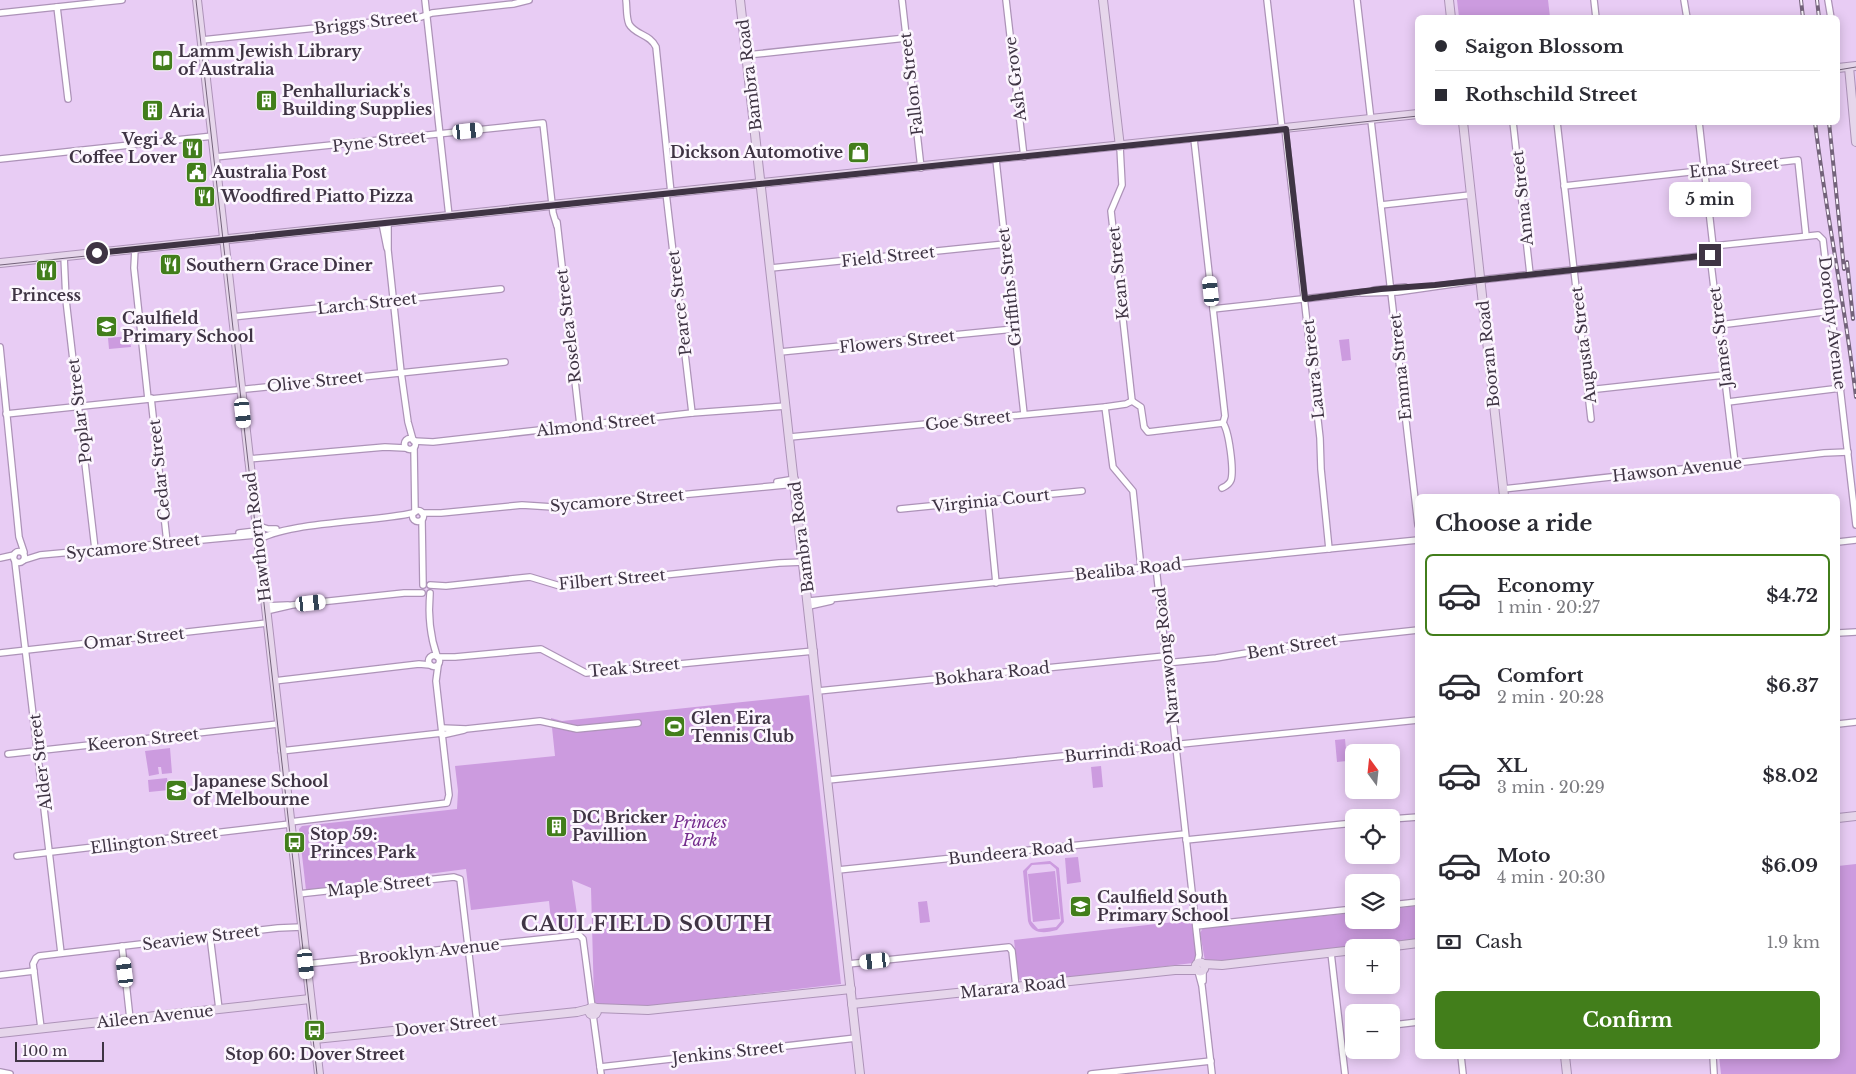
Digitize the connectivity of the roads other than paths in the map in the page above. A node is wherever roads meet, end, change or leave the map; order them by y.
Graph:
1 (122, 0) edge
2 (197, 0) edge
3 (425, 0) edge
4 (529, 0) edge
5 (626, 0) edge
6 (740, 0) edge
7 (902, 0) edge
8 (1006, 0) edge
9 (1102, 0) edge
10 (1267, 0) edge
11 (1357, 0) edge
12 (1449, 0) edge
13 (1594, 0) edge
14 (1684, 0) edge
15 (1828, 0) edge
16 (58, 7) junction
17 (0, 13) edge
18 (427, 14) junction
19 (1451, 15) edge
20 (1596, 15) edge
21 (1686, 15) edge
22 (1830, 15) edge
23 (906, 38) junction
24 (202, 40) junction
25 (747, 55) junction
26 (1844, 66) edge
27 (68, 98) dead end
28 (1415, 114) edge
29 (1371, 119) junction
30 (543, 123) joint
31 (1462, 125) edge
32 (1514, 125) edge
33 (1557, 125) edge
34 (1699, 125) edge
35 (1284, 129) junction
36 (440, 134) junction
37 (212, 136) junction
38 (1194, 139) junction
39 (1856, 142) edge
40 (1120, 147) junction
41 (1024, 157) junction
42 (0, 158) edge
43 (215, 158) junction
44 (996, 160) junction
45 (921, 168) junction
46 (1704, 170) junction
47 (762, 184) junction
48 (1564, 186) junction
49 (668, 193) junction
50 (1470, 195) junction
51 (554, 205) junction
52 (1381, 205) junction
53 (449, 216) junction
54 (385, 222) junction
55 (1806, 236) junction
56 (224, 240) junction
57 (1005, 244) junction
58 (1713, 246) junction
59 (132, 249) junction
60 (1710, 255) junction
61 (62, 257) junction
62 (0, 263) edge
63 (771, 268) junction
64 (1574, 269) junction
65 (1530, 274) junction
66 (1480, 280) junction
67 (501, 290) dead end
68 (1391, 290) junction
69 (1305, 299) junction
70 (394, 300) junction
71 (1213, 309) junction
72 (1831, 312) junction
73 (232, 317) junction
74 (1718, 325) junction
75 (1014, 329) junction
76 (0, 347) edge
77 (780, 352) junction
78 (505, 362) dead end
79 (401, 372) junction
80 (1724, 375) junction
81 (241, 388) junction
82 (1841, 388) junction
83 (1588, 390) junction
84 (151, 398) junction
85 (1132, 401) junction
86 (1728, 402) junction
87 (786, 403) junction
88 (79, 406) junction
89 (1105, 407) junction
90 (692, 413) junction
91 (6, 414) junction
92 (1024, 414) junction
93 (1591, 419) dead end
94 (1223, 423) junction
95 (580, 425) junction
96 (790, 437) junction
97 (410, 444) junction
98 (1848, 450) junction
99 (249, 461) junction
100 (1735, 463) junction
101 (795, 482) junction
102 (1222, 488) dead end
103 (1504, 490) edge
104 (1082, 491) dead end
105 (1415, 499) edge
106 (988, 501) junction
107 (900, 510) dead end
108 (418, 516) junction
109 (1856, 525) edge
110 (288, 530) junction
111 (256, 533) junction
112 (1415, 540) edge
113 (1856, 540) edge
114 (167, 542) junction
115 (1840, 542) edge
116 (95, 549) junction
117 (1329, 549) junction
118 (19, 557) junction
119 (0, 559) edge
120 (804, 560) junction
121 (1156, 567) junction
122 (1141, 568) junction
123 (996, 583) junction
124 (426, 589) junction
125 (809, 603) junction
126 (265, 608) junction
127 (267, 623) junction
128 (1415, 630) edge
129 (1856, 631) edge
130 (1840, 633) edge
131 (814, 649) junction
132 (27, 650) junction
133 (0, 653) edge
134 (1166, 659) junction
135 (434, 661) junction
136 (274, 681) junction
137 (818, 691) junction
138 (1415, 720) edge
139 (1856, 722) edge
140 (638, 723) dead end
141 (278, 724) junction
142 (1840, 724) edge
143 (442, 733) junction
144 (1176, 744) junction
145 (38, 751) junction
146 (282, 753) junction
147 (8, 754) dead end
148 (828, 780) junction
149 (1855, 816) edge
150 (1415, 817) edge
151 (1400, 818) edge
152 (1840, 818) edge
153 (290, 823) junction
154 (1345, 824) edge
155 (1186, 837) junction
156 (50, 852) junction
157 (17, 856) dead end
158 (838, 870) junction
159 (298, 894) junction
160 (1415, 902) edge
161 (1400, 904) edge
162 (1345, 910) edge
163 (302, 925) junction
164 (1196, 926) junction
165 (210, 936) junction
166 (1415, 943) edge
167 (1400, 945) edge
168 (122, 946) junction
169 (469, 946) junction
170 (1345, 951) edge
171 (61, 953) junction
172 (1331, 953) junction
173 (306, 964) junction
174 (848, 964) junction
175 (1201, 967) junction
176 (34, 971) junction
177 (0, 975) edge
178 (1016, 986) junction
179 (851, 989) junction
180 (310, 999) junction
181 (852, 1004) junction
182 (219, 1009) junction
183 (593, 1011) junction
184 (130, 1019) junction
185 (477, 1022) junction
186 (1415, 1022) edge
187 (1400, 1024) edge
188 (41, 1028) junction
189 (0, 1033) edge
190 (856, 1038) junction
191 (315, 1039) junction
192 (1461, 1059) edge
193 (1565, 1059) edge
194 (1713, 1059) edge
195 (1211, 1061) junction
196 (600, 1067) junction
197 (0, 1072) edge
198 (10, 1074) edge
199 (319, 1074) edge
200 (601, 1074) edge
201 (860, 1074) edge
202 (1090, 1074) edge
203 (1212, 1074) edge
204 (1345, 1074) edge
205 (1463, 1074) edge
206 (1567, 1074) edge
207 (1714, 1074) edge

1 - 16 street
2 - 24 street, Hawthorn Road
3 - 18 street
4 - 18 street, Briggs Street
5 - 49 street, Pearce Street
6 - 25 street, Bambra Road
7 - 23 street, Fallon Street
8 - 41 street, Ash Grove
9 - 40 street
10 - 35 street, Laura Street
11 - 29 street, Emma Street
12 - 19 street
13 - 20 street
14 - 21 street
15 - 22 street
16 - 17 street
16 - 27 street
18 - 24 street, Briggs Street
18 - 36 street
23 - 25 street
23 - 45 street, Fallon Street
24 - 37 street, Hawthorn Road
25 - 47 street, Bambra Road
26 - 39 street
28 - 29 street
29 - 35 street
29 - 52 street, Emma Street
30 - 36 street, Pyne Street
30 - 51 street, Roselea Street
31 - 50 street, Booran Road
32 - 65 street, Anna Street
33 - 48 street, Augusta Street
34 - 46 street, James Street
35 - 38 street
35 - 69 street, Laura Street
36 - 43 street, Pyne Street
36 - 53 street
37 - 42 street
37 - 43 street, Hawthorn Road
38 - 40 street
38 - 71 street
40 - 41 street
40 - 85 street, Kean Street
41 - 44 street
43 - 56 street, Hawthorn Road
44 - 45 street
44 - 57 street, Griffiths Street
45 - 47 street
46 - 48 street, Etna Street
46 - 55 street, Etna Street
46 - 58 street, James Street
47 - 49 street
47 - 63 street, Bambra Road
48 - 64 street, Augusta Street
49 - 51 street
49 - 90 street, Pearce Street
50 - 52 street
50 - 66 street, Booran Road
51 - 53 street
51 - 95 street, Roselea Street
52 - 68 street, Emma Street
53 - 54 street
54 - 56 street
54 - 70 street
55 - 58 street
55 - 72 street, Dorothy Avenue
56 - 59 street
56 - 73 street, Hawthorn Road
57 - 63 street, Field Street
57 - 75 street, Griffiths Street
58 - 60 street, James Street
59 - 61 street
59 - 84 street, Cedar Street
60 - 64 street
60 - 74 street, James Street
61 - 62 street
61 - 88 street, Poplar Street
63 - 77 street, Bambra Road
64 - 65 street
64 - 83 street, Augusta Street
65 - 66 street
66 - 68 street
66 - 103 street, Booran Road
67 - 70 street, Larch Street
68 - 69 street
68 - 105 street, Emma Street
69 - 71 street
69 - 117 street, Laura Street
70 - 73 street, Larch Street
70 - 79 street
71 - 94 street
72 - 74 street
72 - 82 street, Dorothy Avenue
73 - 81 street, Hawthorn Road
74 - 80 street, James Street
75 - 77 street, Flowers Street
75 - 92 street, Griffiths Street
76 - 91 street, Alder Street
77 - 87 street, Bambra Road
78 - 79 street, Olive Street
79 - 81 street, Olive Street
79 - 97 street
80 - 83 street
80 - 86 street, James Street
81 - 84 street, Olive Street
81 - 99 street, Hawthorn Road
82 - 86 street
82 - 98 street, Dorothy Avenue
83 - 93 street, Augusta Street
84 - 88 street, Olive Street
84 - 114 street, Cedar Street
85 - 89 street, Goe Street
85 - 94 street
86 - 100 street, James Street
87 - 90 street, Almond Street
87 - 96 street, Bambra Road
88 - 91 street, Olive Street
88 - 116 street, Poplar Street
89 - 92 street, Goe Street
89 - 122 street
90 - 95 street, Almond Street
91 - 118 street, Alder Street
92 - 96 street, Goe Street
94 - 102 street
95 - 97 street, Almond Street
96 - 101 street, Bambra Road
97 - 99 street, Almond Street
97 - 108 street
98 - 100 street, Hawson Avenue
98 - 109 street, Dorothy Avenue
99 - 111 street, Hawthorn Road
100 - 103 street, Hawson Avenue
101 - 108 street, Sycamore Street
101 - 120 street, Bambra Road
104 - 106 street, Virginia Court
106 - 107 street, Virginia Court
106 - 123 street
108 - 110 street, Sycamore Street
108 - 124 street
110 - 111 street, Sycamore Street
110 - 111 street, Sycamore Street
111 - 114 street, Sycamore Street
111 - 126 street, Hawthorn Road
112 - 117 street, Bealiba Road
113 - 115 street
114 - 116 street, Sycamore Street
116 - 118 street, Sycamore Street
117 - 121 street, Bealiba Road
118 - 119 street, Sycamore Street
118 - 132 street, Alder Street
120 - 124 street, Filbert Street
120 - 125 street, Bambra Road
121 - 122 street, Bealiba Road
121 - 134 street, Narrawong Road
122 - 123 street, Bealiba Road
123 - 125 street, Bealiba Road
124 - 126 street, Filbert Street
124 - 135 street
125 - 131 street, Bambra Road
126 - 127 street, Hawthorn Road
127 - 132 street, Omar Street
127 - 136 street, Hawthorn Road
128 - 134 street, Bent Street
129 - 130 street
131 - 135 street, Teak Street
131 - 137 street, Bambra Road
132 - 133 street, Omar Street
132 - 145 street, Alder Street
134 - 137 street, Bokhara Road
134 - 144 street, Narrawong Road
135 - 136 street, Teak Street
135 - 143 street
136 - 141 street, Hawthorn Road
137 - 148 street, Bambra Road
138 - 144 street, Burrindi Road
139 - 142 street
140 - 143 street
141 - 145 street, Keeron Street
141 - 146 street, Hawthorn Road
143 - 146 street
143 - 153 street, Ellington Street
144 - 148 street, Burrindi Road
144 - 155 street, Narrawong Road
145 - 147 street, Keeron Street
145 - 156 street, Alder Street
146 - 153 street, Hawthorn Road
148 - 158 street, Bambra Road
149 - 152 street
150 - 151 street
153 - 156 street, Ellington Street
153 - 159 street, Hawthorn Road
154 - 155 street, Bundeera Road
155 - 158 street, Bundeera Road
155 - 164 street, Narrawong Road
156 - 157 street, Ellington Street
156 - 171 street, Alder Street
158 - 174 street, Bambra Road
159 - 163 street, Hawthorn Road
159 - 169 street, Maple Street
160 - 161 street
162 - 164 street
163 - 165 street, Seaview Street
163 - 173 street, Hawthorn Road
164 - 175 street, Narrawong Road
165 - 168 street, Seaview Street
165 - 182 street
166 - 167 street
168 - 171 street, Seaview Street
168 - 184 street
169 - 173 street, Brooklyn Avenue
169 - 183 street, Brooklyn Avenue
169 - 185 street
170 - 172 street, Marara Road
171 - 176 street, Seaview Street
172 - 175 street, Marara Road
172 - 204 street
173 - 180 street, Hawthorn Road
174 - 178 street
174 - 179 street, Bambra Road
175 - 178 street, Marara Road
175 - 195 street, Narrawong Road
176 - 177 street
176 - 188 street
178 - 181 street, Marara Road
179 - 181 street, Bambra Road
179 - 183 street, Dover Street
180 - 182 street, Aileen Avenue
180 - 191 street, Hawthorn Road
181 - 190 street, Bambra Road
182 - 184 street, Aileen Avenue
183 - 185 street, Dover Street
183 - 196 street
184 - 188 street, Aileen Avenue
185 - 191 street, Dover Street
186 - 187 street
188 - 189 street, Aileen Avenue
190 - 196 street, Jenkins Street
190 - 201 street, Bambra Road
191 - 199 street, Hawthorn Road
192 - 205 street
193 - 206 street
194 - 207 street
195 - 202 street
195 - 203 street, Narrawong Road
196 - 200 street
197 - 198 street

